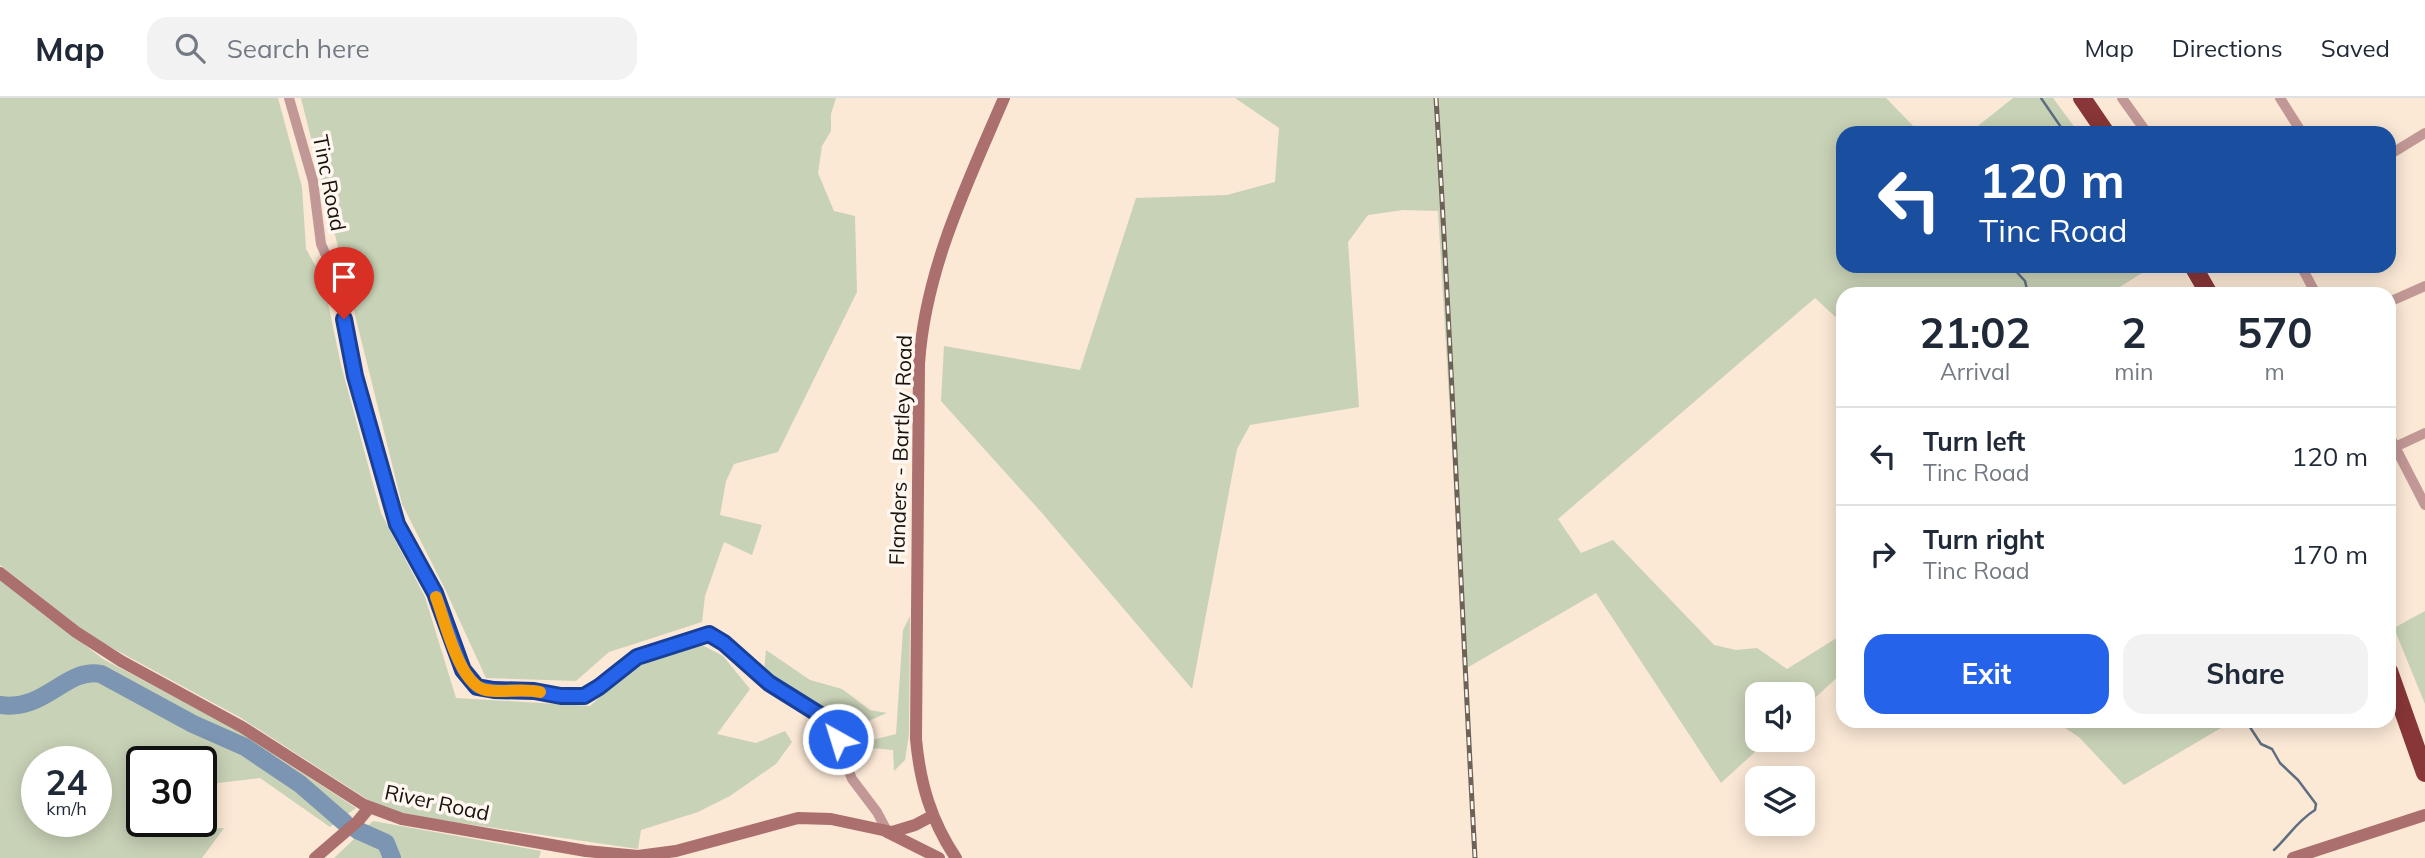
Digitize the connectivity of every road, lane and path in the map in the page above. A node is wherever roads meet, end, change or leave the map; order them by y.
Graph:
1 (289, 98) edge
2 (1004, 98) edge
3 (2082, 98) edge
4 (2122, 98) edge
5 (2280, 98) edge
6 (2101, 126) edge
7 (2142, 126) edge
8 (2298, 126) edge
9 (2425, 133) edge
10 (2396, 151) edge
11 (2425, 285) edge
12 (2396, 299) edge
13 (2425, 433) edge
14 (2396, 447) edge
15 (2396, 449) edge
16 (2425, 505) edge
17 (0, 573) edge
18 (2396, 691) edge
19 (2425, 774) edge
20 (369, 808) junction
21 (2425, 815) edge
22 (932, 816) junction
23 (887, 831) junction
24 (319, 854) edge
25 (638, 857) edge
26 (939, 858) edge
27 (956, 858) edge
28 (2293, 858) edge

1 - 23 street, Tinc Road
2 - 22 street, Flanders - Bartley Road
3 - 6 highway
4 - 7 street
5 - 8 street
9 - 10 street
11 - 12 street
13 - 14 street
15 - 16 street
17 - 20 street, River Road
18 - 19 highway
20 - 24 street
20 - 25 street, River Road
21 - 28 street
22 - 23 street, River Road
22 - 27 street, Flanders - Bartley Road
23 - 25 street, River Road
23 - 26 street, River Road

